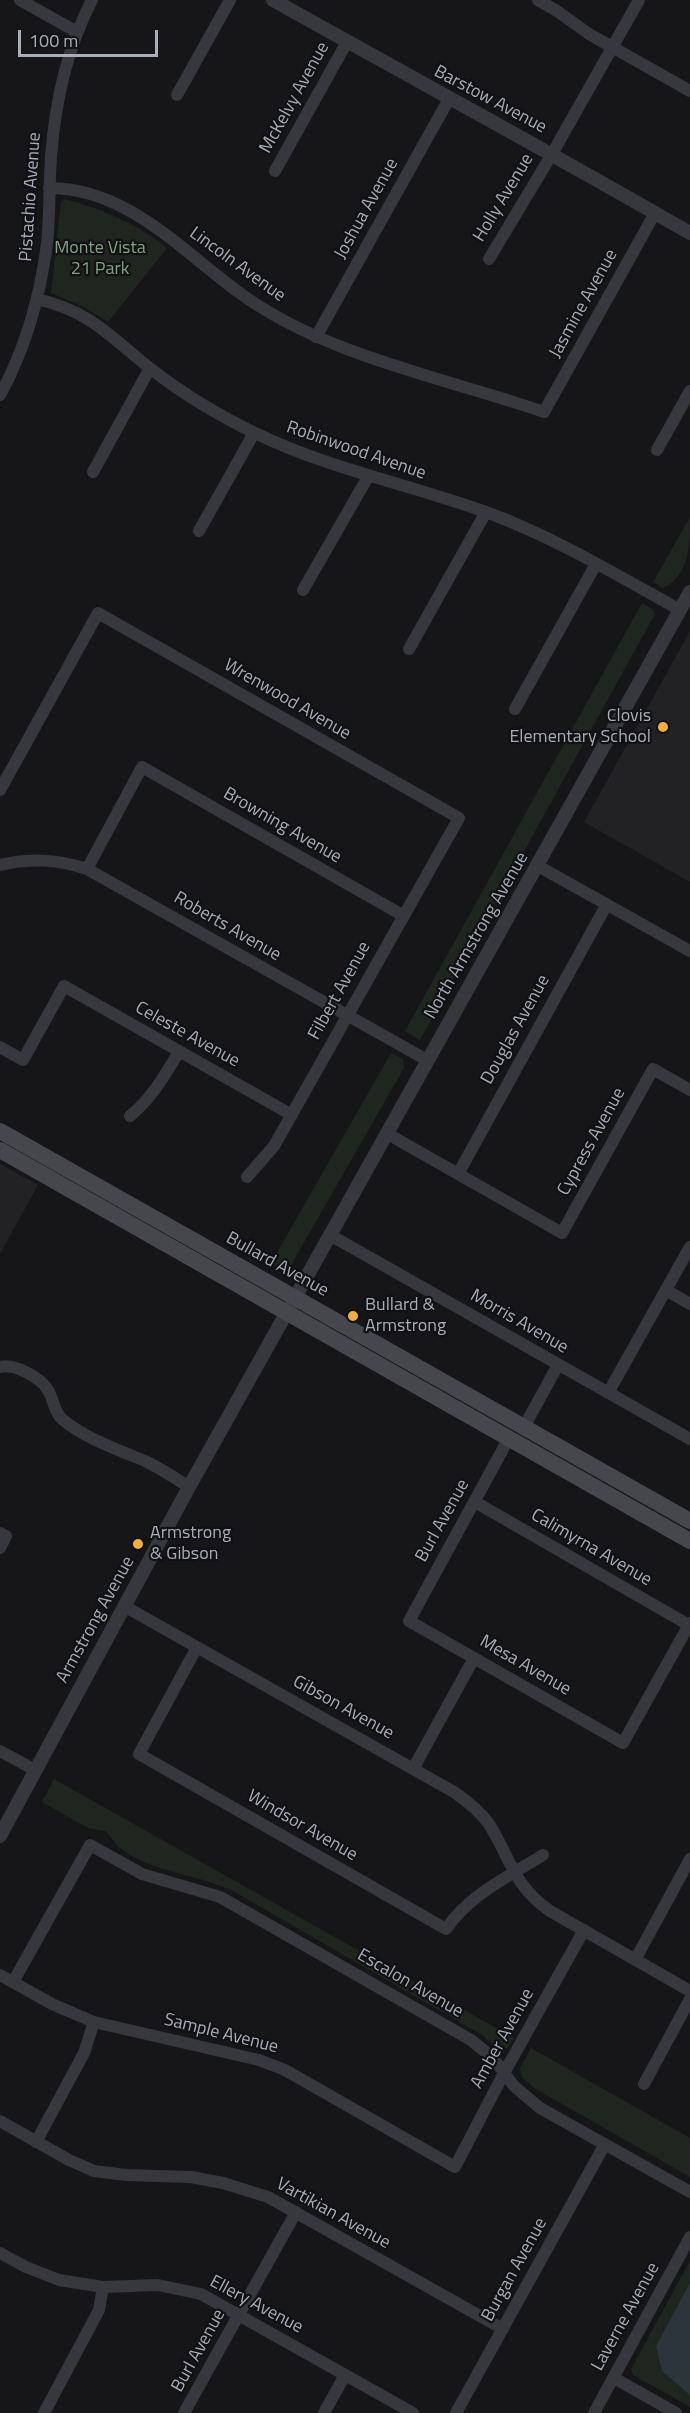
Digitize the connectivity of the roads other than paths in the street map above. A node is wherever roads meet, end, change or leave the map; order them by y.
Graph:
1 (20, 0) edge
2 (92, 0) edge
3 (230, 0) edge
4 (273, 0) edge
5 (538, 0) edge
6 (639, 0) edge
7 (77, 32) junction
8 (347, 42) junction
9 (612, 48) junction
10 (690, 91) edge
11 (177, 95) dead end
12 (449, 99) junction
13 (552, 154) junction
14 (275, 171) dead end
15 (49, 188) junction
16 (655, 213) junction
17 (690, 233) edge
18 (489, 259) dead end
19 (37, 299) junction
20 (316, 337) junction
21 (150, 368) junction
22 (690, 391) edge
23 (0, 395) edge
24 (544, 412) joint
25 (254, 433) junction
26 (657, 450) dead end
27 (93, 472) dead end
28 (369, 475) junction
29 (486, 512) junction
30 (199, 531) dead end
31 (596, 564) junction
32 (303, 590) dead end
33 (690, 592) edge
34 (680, 610) junction
35 (409, 649) dead end
36 (515, 709) dead end
37 (0, 790) edge
38 (459, 818) joint
39 (0, 865) edge
40 (538, 866) junction
41 (87, 868) junction
42 (606, 904) junction
43 (404, 916) junction
44 (690, 951) edge
45 (347, 1016) junction
46 (0, 1047) edge
47 (179, 1052) junction
48 (427, 1060) junction
49 (690, 1089) edge
50 (292, 1115) junction
51 (130, 1116) dead end
52 (0, 1131) edge
53 (386, 1133) junction
54 (0, 1150) edge
55 (458, 1174) junction
56 (247, 1177) dead end
57 (330, 1235) junction
58 (690, 1247) edge
59 (666, 1290) junction
60 (690, 1304) edge
61 (291, 1305) junction
62 (558, 1365) junction
63 (0, 1367) edge
64 (608, 1394) junction
65 (524, 1427) junction
66 (509, 1438) junction
67 (690, 1439) edge
68 (598, 1469) junction
69 (189, 1487) junction
70 (475, 1502) junction
71 (690, 1521) edge
72 (3, 1534) edge
73 (690, 1541) edge
74 (0, 1548) edge
75 (124, 1606) junction
76 (409, 1621) joint
77 (690, 1624) edge
78 (197, 1647) junction
79 (474, 1658) junction
80 (0, 1750) edge
81 (413, 1769) junction
82 (35, 1770) junction
83 (0, 1836) edge
84 (543, 1856) dead end
85 (690, 1859) edge
86 (514, 1873) junction
87 (584, 1930) junction
88 (634, 1960) junction
89 (0, 1975) edge
90 (13, 1982) junction
91 (690, 1991) edge
92 (690, 1999) edge
93 (94, 2022) junction
94 (504, 2073) junction
95 (644, 2084) dead end
96 (0, 2121) edge
97 (36, 2142) junction
98 (605, 2144) junction
99 (455, 2167) joint
100 (690, 2192) edge
101 (296, 2212) junction
102 (690, 2237) edge
103 (0, 2253) edge
104 (103, 2287) junction
105 (240, 2315) junction
106 (503, 2329) junction
107 (345, 2375) junction
108 (614, 2378) junction
109 (44, 2413) edge
110 (184, 2413) edge
111 (324, 2413) edge
112 (413, 2413) edge
113 (456, 2413) edge
114 (594, 2413) edge
115 (676, 2413) edge

1 - 7 street
2 - 7 street, Pistachio Avenue
3 - 11 street
4 - 8 street, Barstow Avenue
5 - 9 street
6 - 9 street, Holly Avenue
7 - 15 street, Pistachio Avenue
8 - 12 street, Barstow Avenue
8 - 14 street, McKelvy Avenue
9 - 10 street
9 - 13 street, Holly Avenue
12 - 13 street, Barstow Avenue
12 - 20 street, Joshua Avenue
13 - 16 street, Barstow Avenue
13 - 18 street, Holly Avenue
15 - 19 street, Pistachio Avenue
15 - 20 street, Lincoln Avenue
16 - 17 street, Barstow Avenue
16 - 24 street, Jasmine Avenue
19 - 21 street, Robinwood Avenue
19 - 23 street, Pistachio Avenue
20 - 24 street, Lincoln Avenue
21 - 25 street, Robinwood Avenue
21 - 27 street
22 - 26 street
25 - 28 street, Robinwood Avenue
25 - 30 street
28 - 29 street, Robinwood Avenue
28 - 32 street
29 - 31 street, Robinwood Avenue
29 - 35 street
31 - 34 street, Robinwood Avenue
31 - 36 street
33 - 34 street, North Armstrong Avenue
34 - 40 street, North Armstrong Avenue
37 - 38 street, Wrenwood Avenue
38 - 43 street, Filbert Avenue
39 - 41 street, Roberts Avenue
40 - 42 street
40 - 48 street, North Armstrong Avenue
41 - 43 street, Browning Avenue
41 - 45 street, Roberts Avenue
42 - 44 street
42 - 55 street, Douglas Avenue
43 - 45 street, Filbert Avenue
45 - 48 street, Roberts Avenue
45 - 50 street, Filbert Avenue
46 - 47 street, Celeste Avenue
47 - 50 street, Celeste Avenue
47 - 51 street
48 - 53 street, North Armstrong Avenue
49 - 55 street, Cypress Avenue
50 - 56 street, Filbert Avenue
52 - 61 main road, Bullard Avenue
53 - 55 street
53 - 57 street, North Armstrong Avenue
54 - 61 main road, Bullard Avenue
57 - 61 street, North Armstrong Avenue
57 - 62 street, Morris Avenue
58 - 59 street
59 - 60 street
59 - 64 street
61 - 65 main road, Bullard Avenue
61 - 66 main road, Bullard Avenue
61 - 69 street, Armstrong Avenue
62 - 64 street, Morris Avenue
62 - 65 street
63 - 69 street
64 - 67 street, Morris Avenue
65 - 68 main road, Bullard Avenue
66 - 68 main road, Bullard Avenue
66 - 70 street, Burl Avenue
66 - 73 main road, Bullard Avenue
68 - 71 main road, Bullard Avenue
69 - 75 street, Armstrong Avenue
70 - 76 street, Burl Avenue
70 - 77 street, Calimyrna Avenue
72 - 74 street
75 - 78 street, Gibson Avenue
75 - 82 street, Armstrong Avenue
76 - 79 street, Mesa Avenue
77 - 79 street, Mesa Avenue
78 - 81 street, Gibson Avenue
78 - 86 street, Windsor Avenue
79 - 81 street
80 - 82 street
81 - 86 street, Gibson Avenue
82 - 83 street, Armstrong Avenue
84 - 86 street
85 - 88 street
86 - 87 street, Gibson Avenue
87 - 88 street, Gibson Avenue
87 - 94 street, Amber Avenue
88 - 91 street, Gibson Avenue
89 - 90 street, Sample Avenue
90 - 93 street, Sample Avenue
90 - 94 street, Escalon Avenue
92 - 95 street
93 - 97 street
93 - 99 street, Sample Avenue
94 - 98 street, Escalon Avenue
94 - 99 street, Amber Avenue
96 - 97 street, Vartikian Avenue
97 - 101 street, Vartikian Avenue
98 - 100 street, Escalon Avenue
98 - 106 street, Burgan Avenue
101 - 105 street, Burl Avenue
101 - 106 street, Vartikian Avenue
102 - 108 street, Laverne Avenue
103 - 104 street, Ellery Avenue
104 - 105 street, Ellery Avenue
104 - 109 street
105 - 107 street, Ellery Avenue
105 - 110 street, Burl Avenue
106 - 113 street, Burgan Avenue
107 - 111 street
107 - 112 street, Ellery Avenue
108 - 114 street, Laverne Avenue
108 - 115 street

